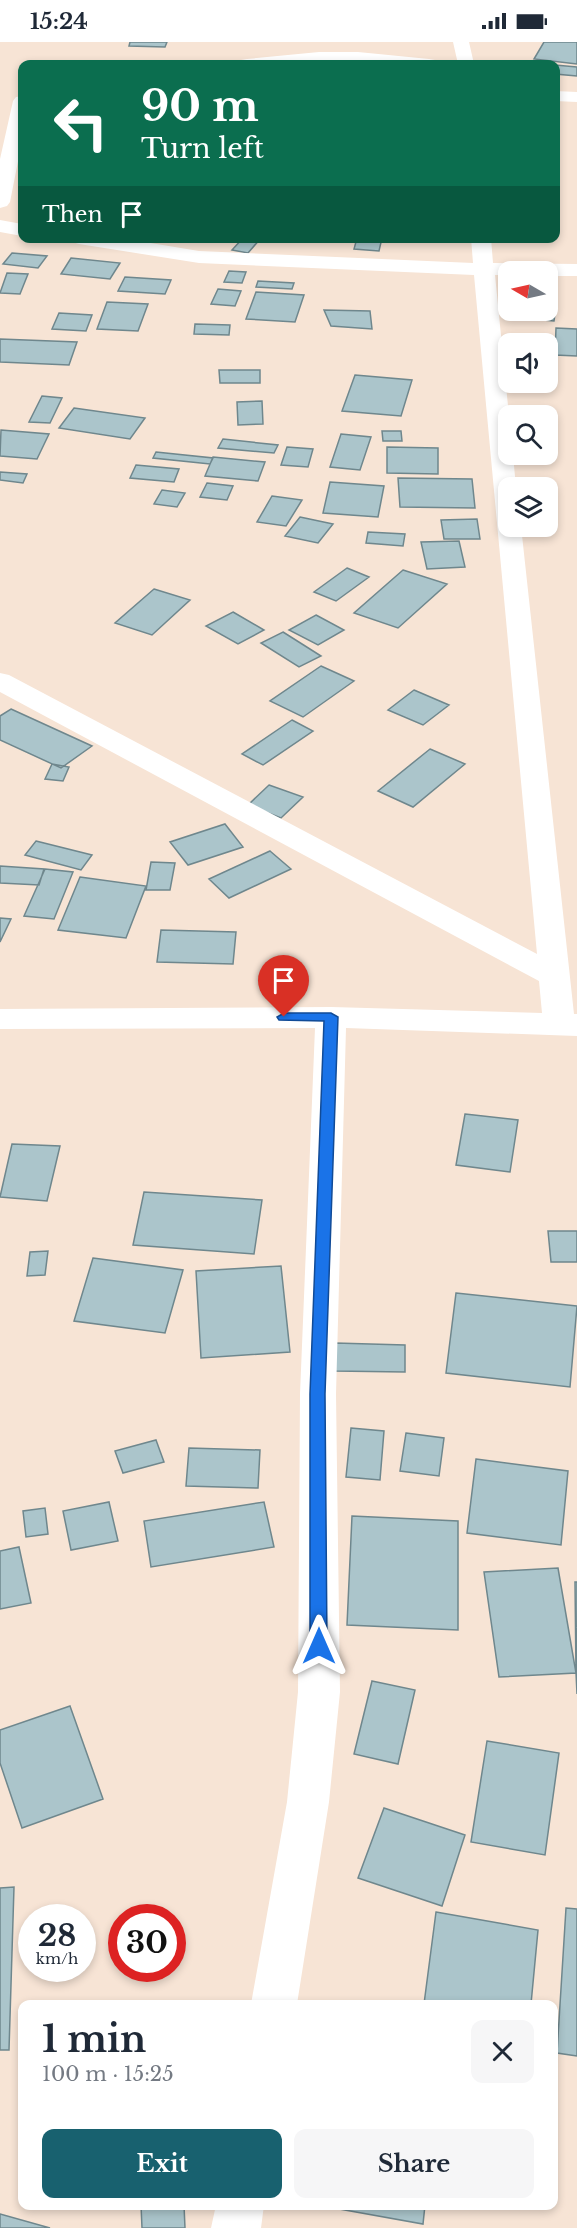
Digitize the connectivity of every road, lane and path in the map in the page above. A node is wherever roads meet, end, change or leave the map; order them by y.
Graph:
1 (461, 42) edge
2 (288, 60) edge
3 (383, 60) edge
4 (465, 60) edge
5 (560, 96) edge
6 (577, 97) edge
7 (18, 99) edge
8 (0, 202) edge
9 (0, 226) edge
10 (18, 229) edge
11 (111, 243) edge
12 (481, 243) edge
13 (483, 269) junction
14 (577, 270) edge
15 (504, 477) edge
16 (510, 537) edge
17 (0, 681) edge
18 (553, 975) junction
19 (331, 1017) junction
20 (0, 1019) edge
21 (568, 1025) edge
22 (275, 2000) edge
23 (239, 2210) edge
24 (236, 2228) edge

1 - 4 street
2 - 3 street
5 - 6 street
7 - 8 street
9 - 10 street
11 - 13 street
12 - 13 street
13 - 14 street
13 - 15 street
16 - 18 street
17 - 18 street
18 - 21 street
19 - 20 street
19 - 21 street
19 - 22 street
23 - 24 street

